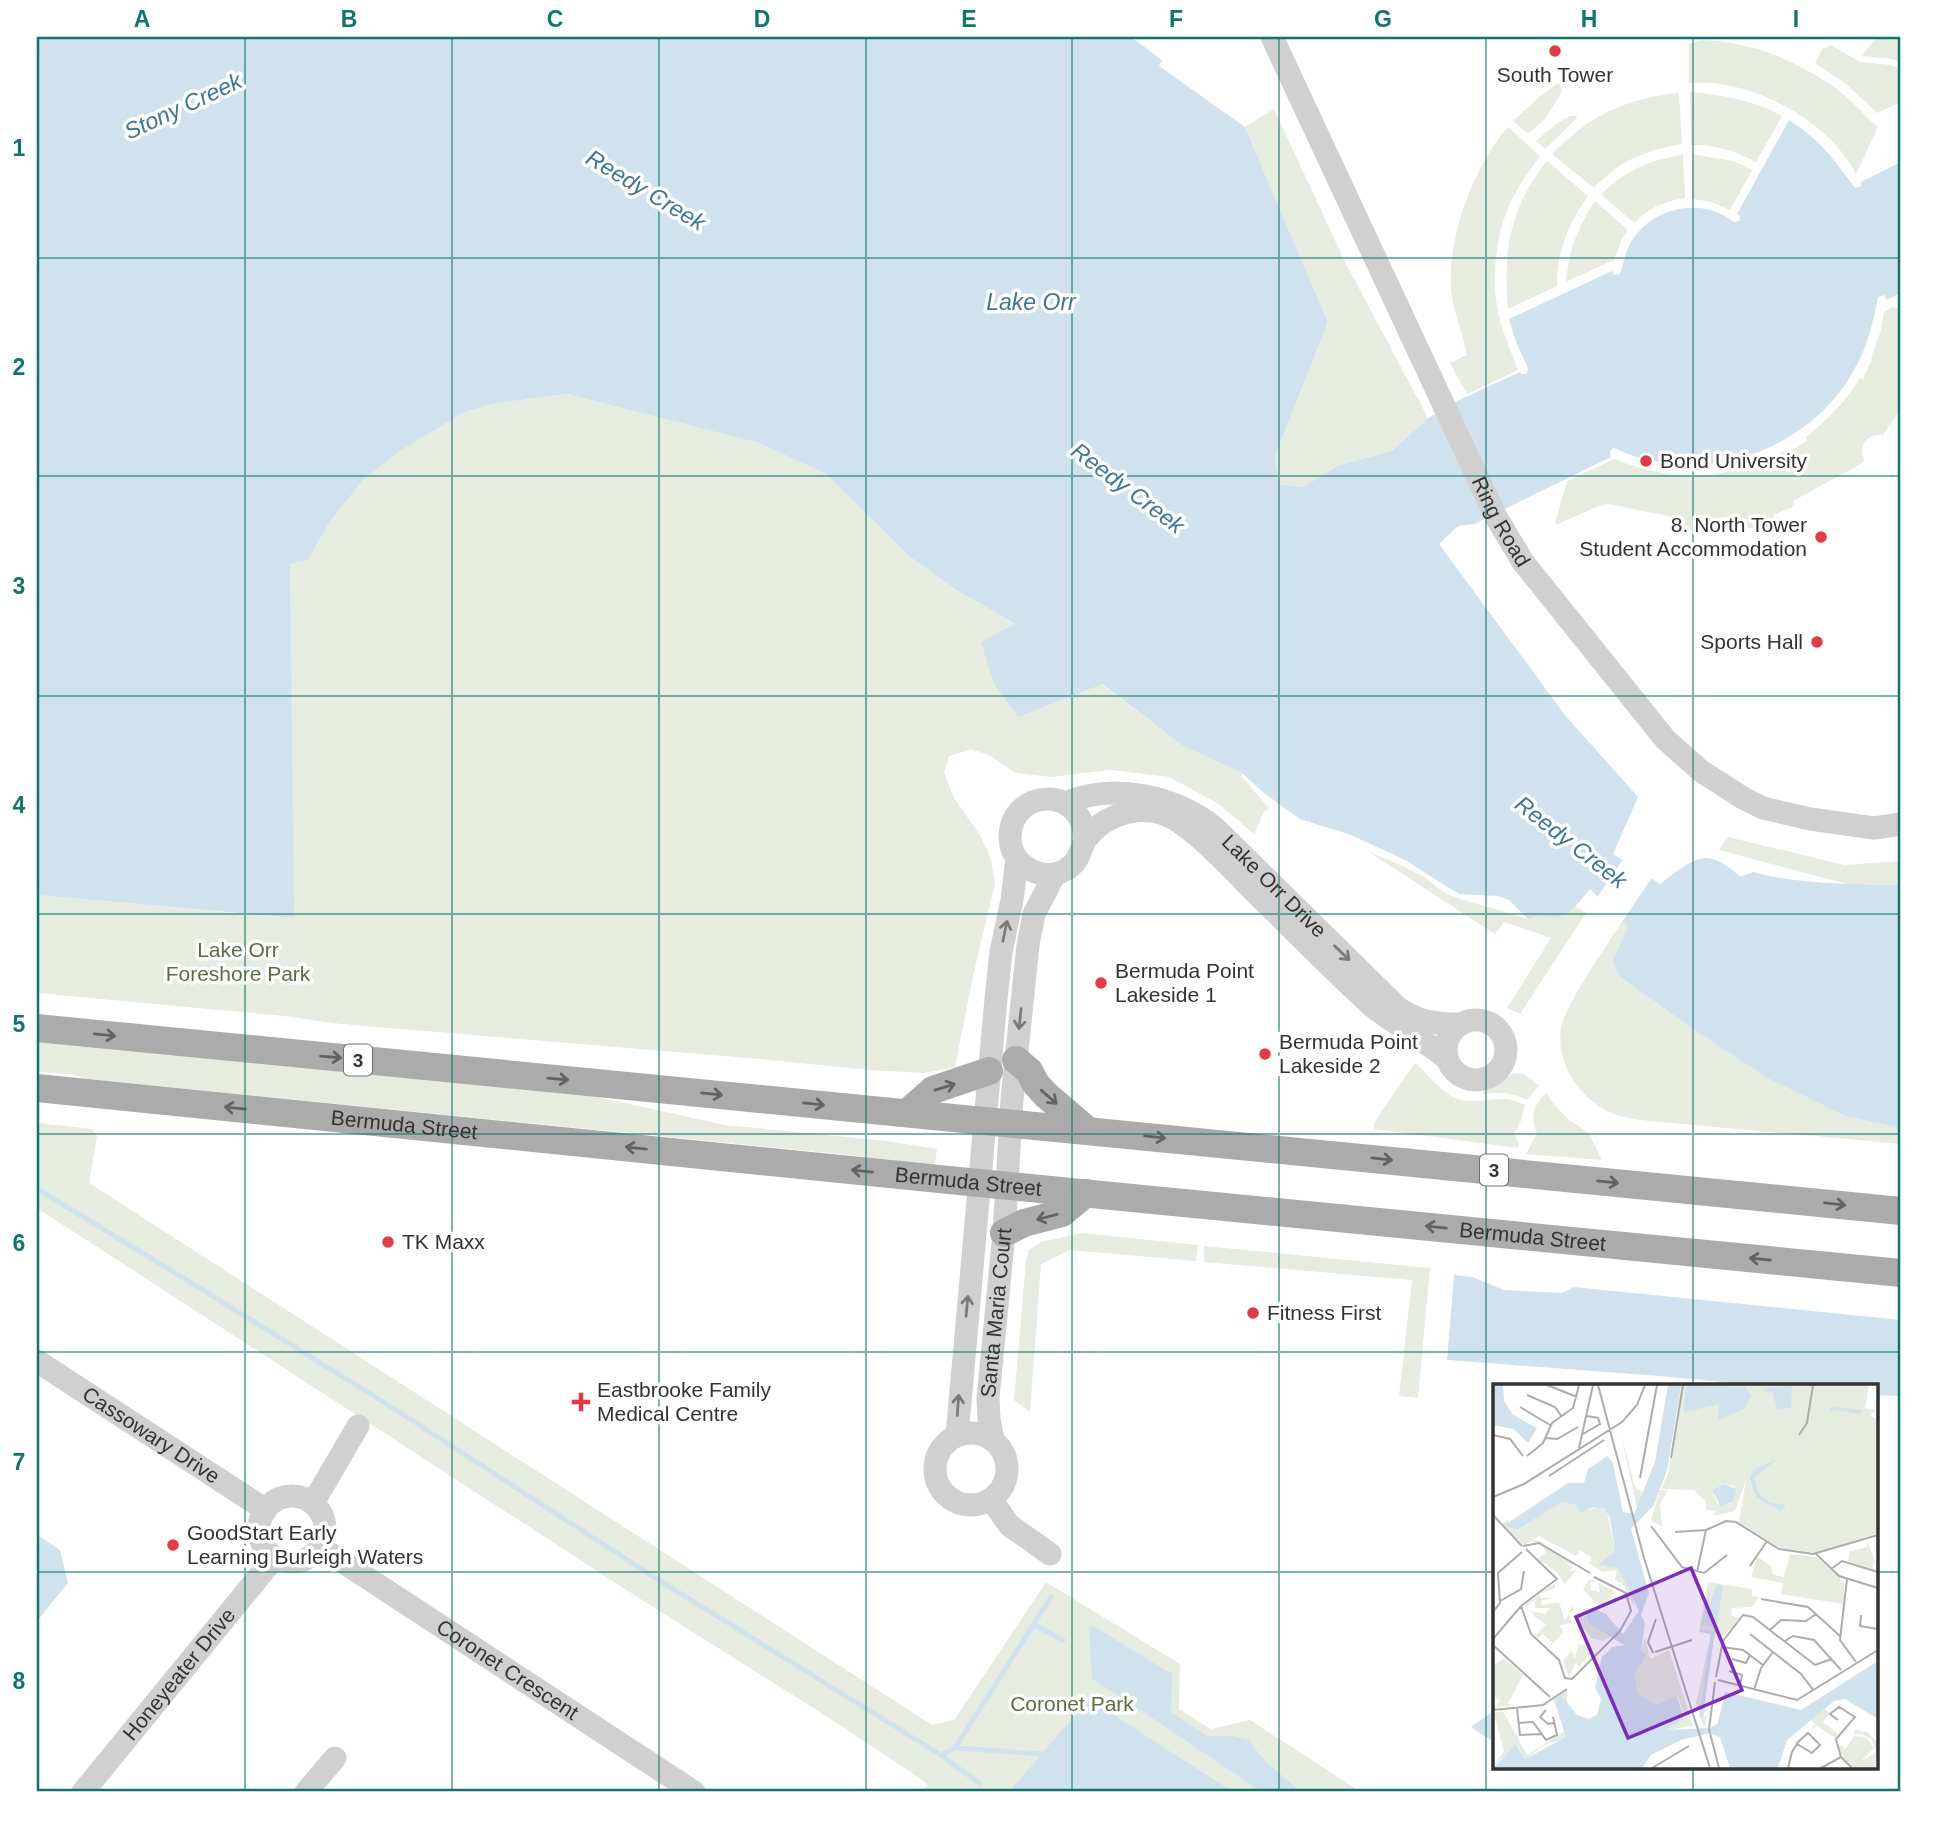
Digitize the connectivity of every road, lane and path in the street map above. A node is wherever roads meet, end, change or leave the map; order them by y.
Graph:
1 (1272, 37) edge
2 (1065, 803) junction
3 (1901, 824) edge
4 (1085, 840) junction
5 (1017, 859) junction
6 (1055, 874) junction
7 (1461, 1024) junction
8 (37, 1028) edge
9 (1447, 1059) junction
10 (1016, 1060) junction
11 (989, 1071) junction
12 (37, 1088) edge
13 (906, 1113) junction
14 (997, 1122) junction
15 (1087, 1130) junction
16 (979, 1183) junction
17 (1007, 1186) junction
18 (1086, 1193) junction
19 (1901, 1211) edge
20 (1004, 1233) junction
21 (1901, 1273) edge
22 (37, 1361) edge
23 (358, 1426) dead end
24 (957, 1436) junction
25 (993, 1440) junction
26 (991, 1499) junction
27 (313, 1503) junction
28 (266, 1510) junction
29 (320, 1547) junction
30 (1050, 1554) dead end
31 (275, 1557) junction
32 (335, 1758) dead end
33 (83, 1792) edge
34 (306, 1792) edge
35 (694, 1792) edge

1 - 3 street, Ring Road
2 - 4 street
2 - 5 street
2 -> 7 street, Lake Orr Drive
4 - 6 street
4 - 9 street, Lake Orr Drive
5 - 6 street
11 -> 5 street
6 -> 10 street
7 - 9 street
7 - 9 street
8 -> 13 main road, 3
10 - 14 street
10 -> 15 main road
13 -> 11 main road
11 - 14 street
16 -> 12 main road, Bermuda Street
13 - 14 main road, 3
14 - 15 main road, 3
14 - 16 street
14 - 17 street
15 -> 19 main road, 3
16 - 17 main road, Bermuda Street
24 -> 16 street, Santa Maria Court
17 - 18 main road, Bermuda Street
17 - 20 street, Santa Maria Court
18 -> 20 main road
21 -> 18 main road, Bermuda Street
20 - 25 street, Santa Maria Court
22 - 28 street, Cassowary Drive
23 - 27 street
24 - 25 street
24 - 26 street
25 - 26 street
26 - 30 street
27 - 28 street
27 - 29 street
28 - 31 street
29 - 31 street
29 - 35 street, Coronet Crescent
31 - 33 street, Honeyeater Drive
32 - 34 street

